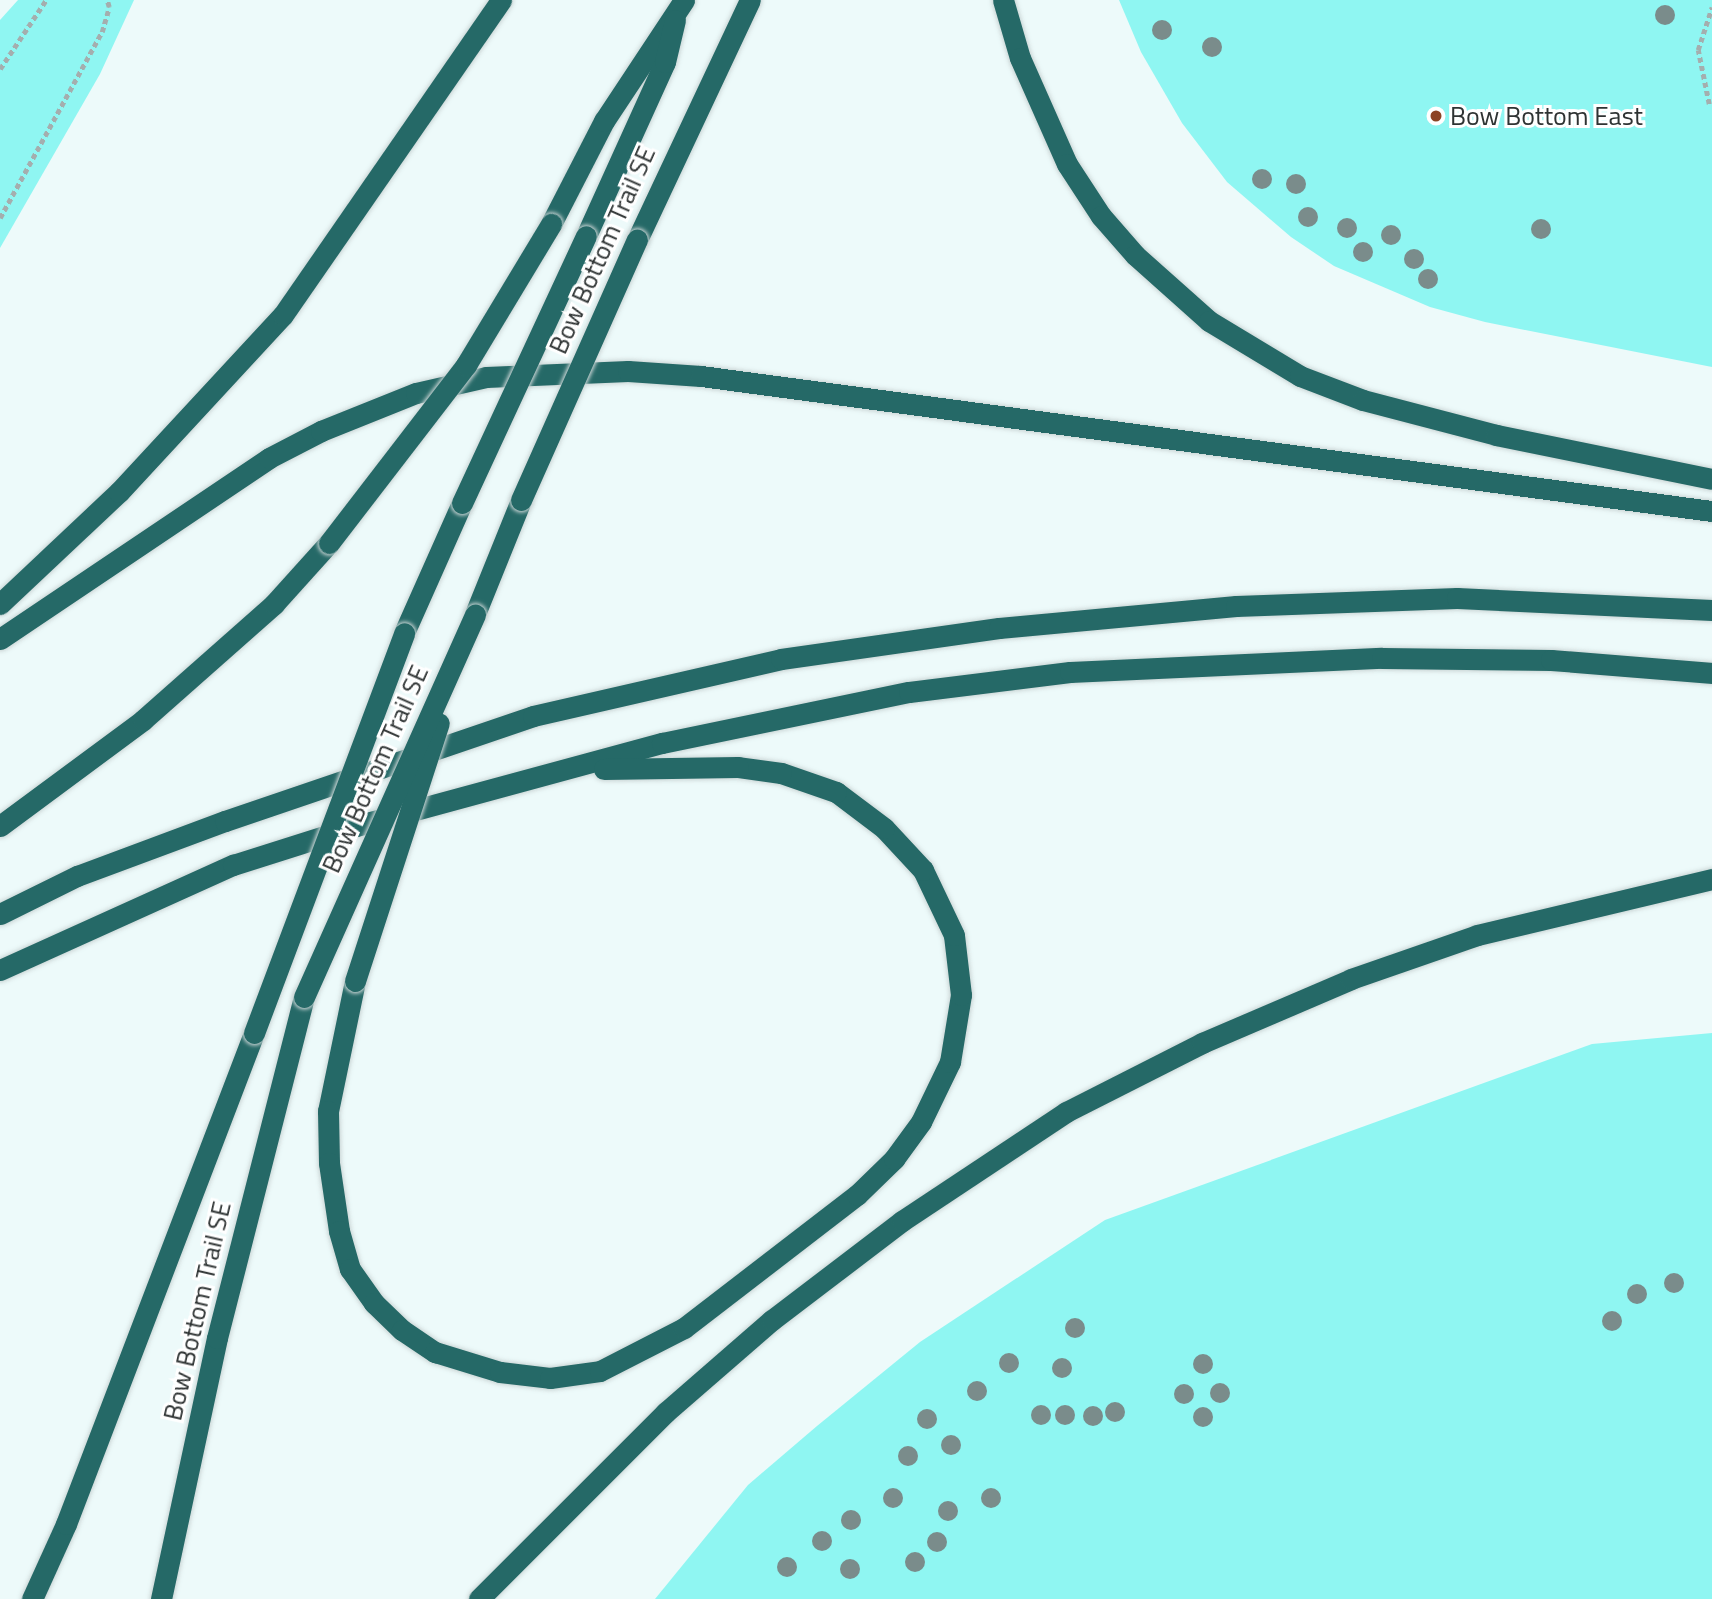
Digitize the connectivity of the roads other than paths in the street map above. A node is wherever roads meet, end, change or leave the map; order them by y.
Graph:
1 (501, 0) edge
2 (750, 0) edge
3 (1003, 0) edge
4 (681, 6) edge
5 (1712, 479) edge
6 (1712, 511) edge
7 (0, 604) edge
8 (1712, 610) edge
9 (475, 614) junction
10 (0, 639) edge
11 (1712, 673) edge
12 (574, 769) junction
13 (0, 826) edge
14 (1712, 879) edge
15 (0, 914) edge
16 (0, 970) edge
17 (33, 1599) edge
18 (161, 1599) edge
19 (479, 1599) edge

1 - 7 highway
2 - 9 highway, Bow Bottom Trail SE, bridge
3 - 5 highway
4 - 13 highway, Bow Bottom Trail SE, bridge
4 - 17 highway, bridge
6 - 10 highway
8 - 15 highway
9 - 12 highway, bridge
9 - 18 highway, Bow Bottom Trail SE, bridge
11 - 12 highway
12 - 16 highway
14 - 19 highway

